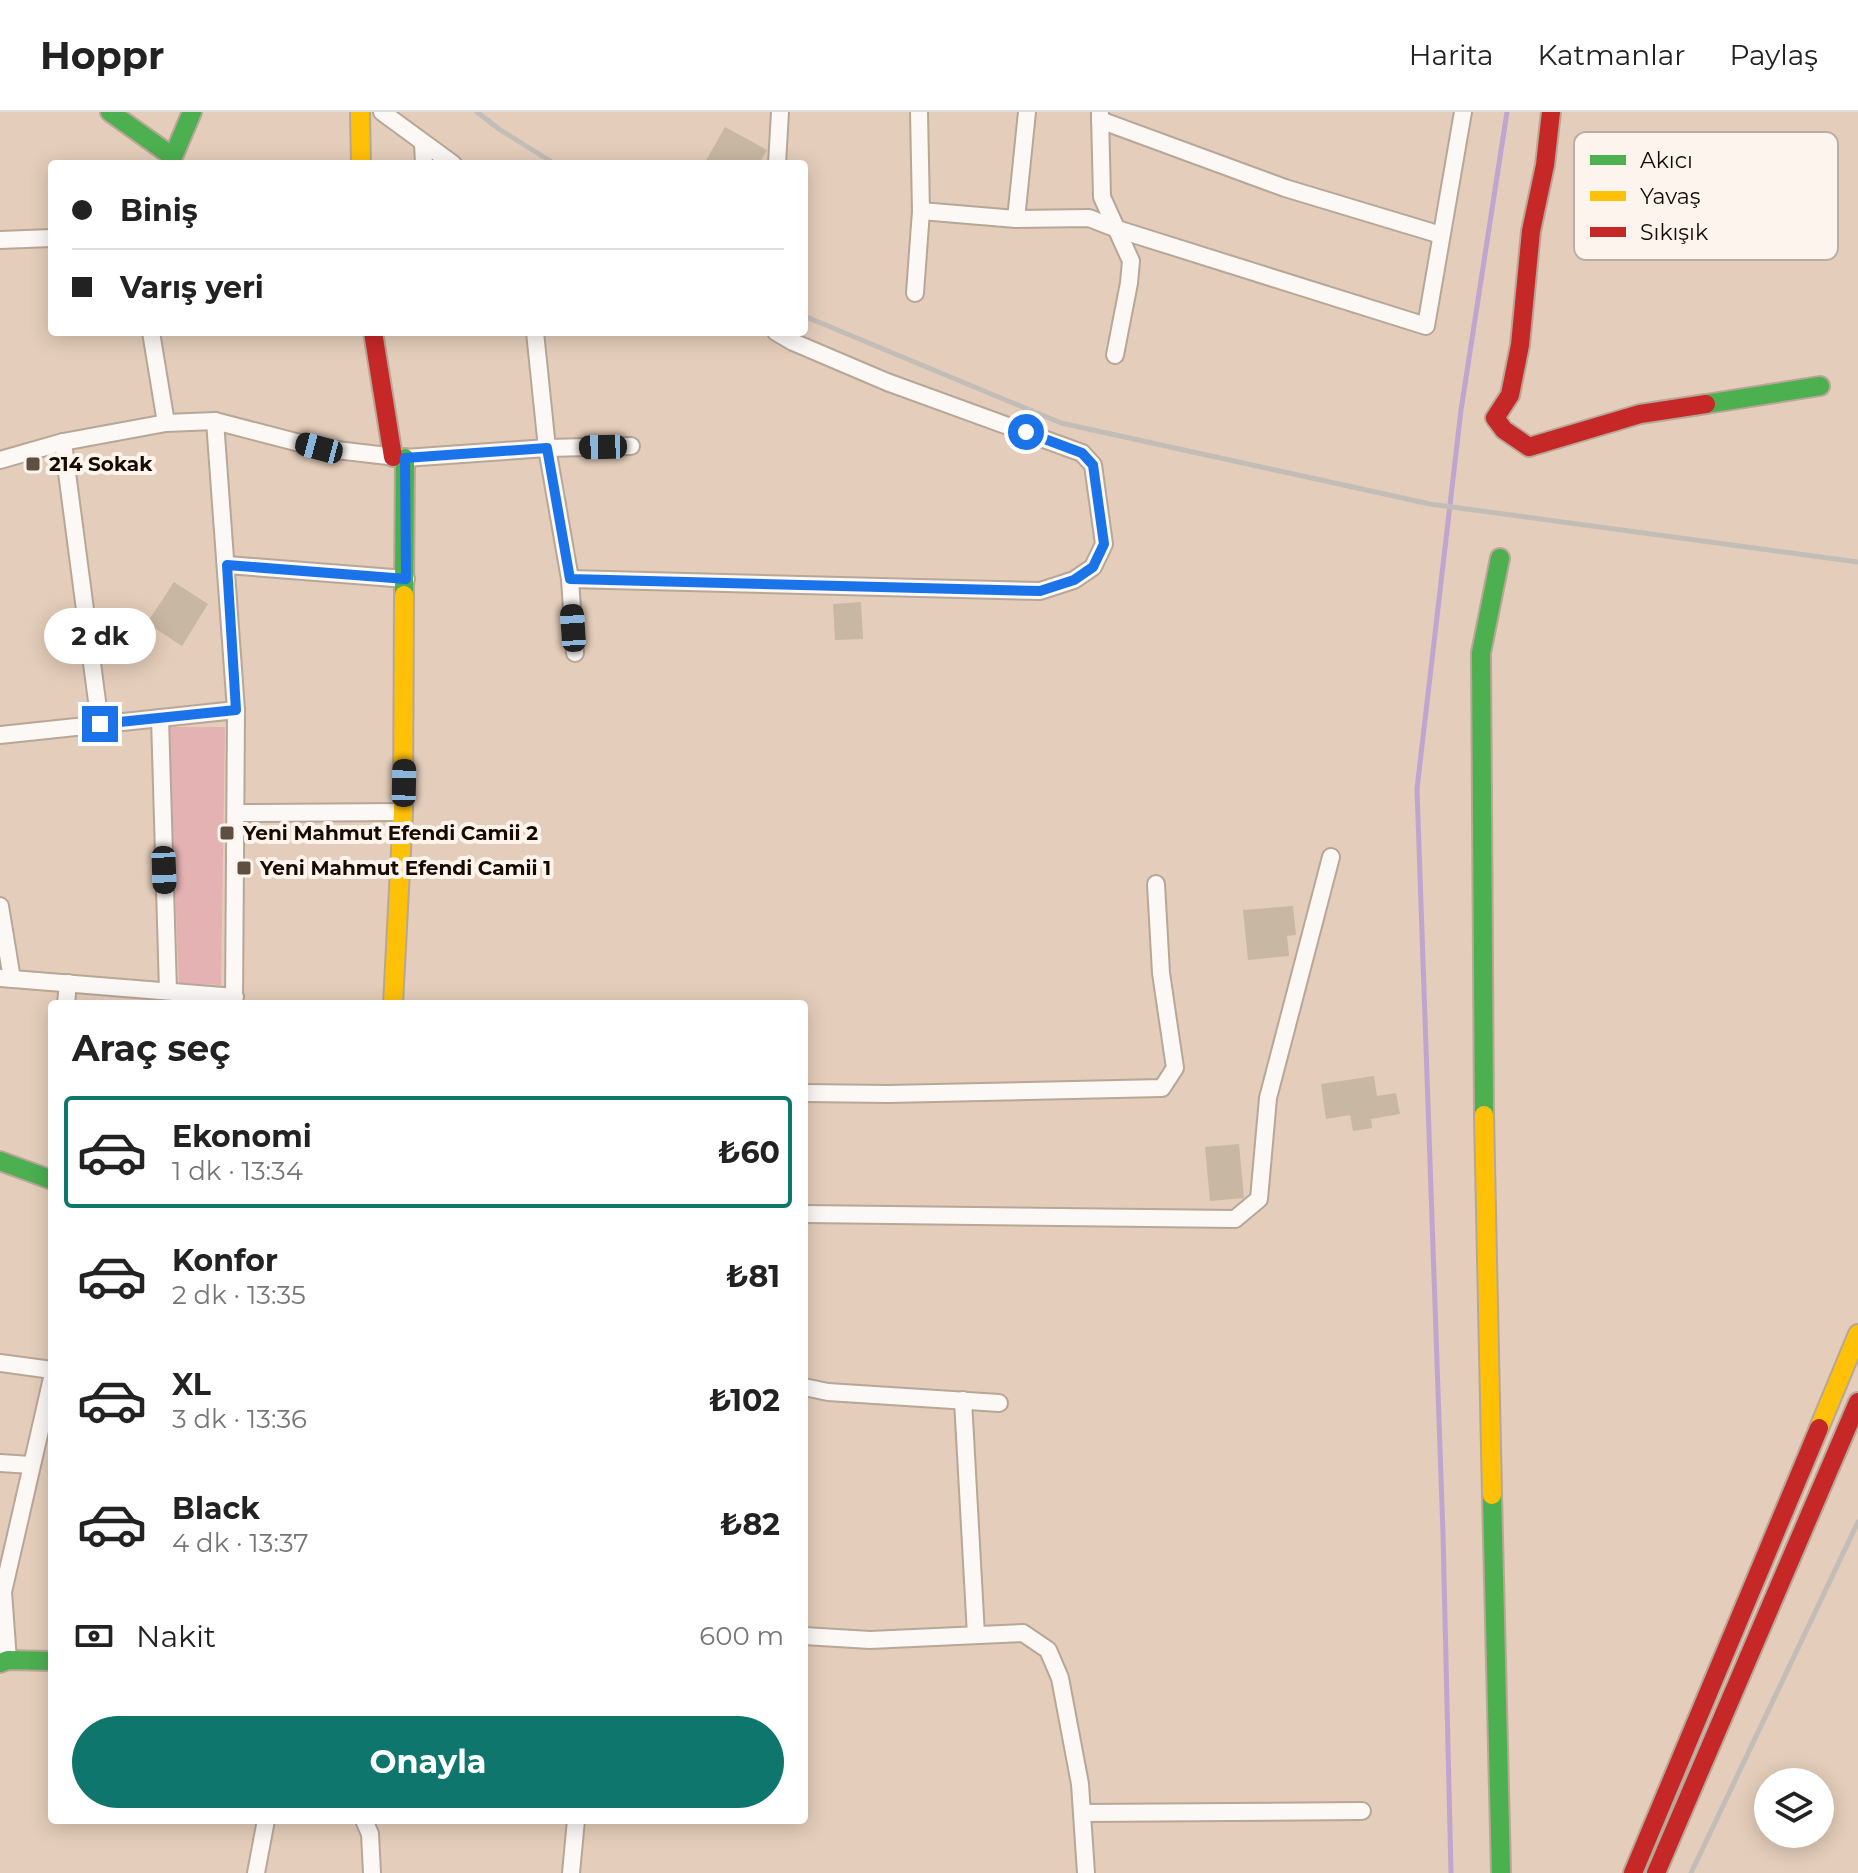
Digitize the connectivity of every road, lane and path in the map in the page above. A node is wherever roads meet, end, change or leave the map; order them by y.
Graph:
1 (110, 112) edge
2 (192, 112) edge
3 (360, 112) edge
4 (382, 112) edge
5 (780, 112) edge
6 (919, 112) edge
7 (1027, 112) edge
8 (1463, 112) edge
9 (1551, 112) edge
10 (1100, 116) edge
11 (423, 143) junction
12 (171, 160) edge
13 (361, 160) edge
14 (424, 160) edge
15 (447, 160) edge
16 (777, 160) edge
17 (921, 211) junction
18 (1016, 219) junction
19 (1117, 229) junction
20 (1441, 235) junction
21 (48, 238) edge
22 (0, 240) edge
23 (915, 293) dead end
24 (152, 336) edge
25 (374, 336) edge
26 (535, 336) edge
27 (783, 336) edge
28 (1115, 355) dead end
29 (1820, 386) dead end
30 (215, 421) junction
31 (166, 423) junction
32 (63, 442) junction
33 (631, 446) dead end
34 (547, 448) junction
35 (399, 457) junction
36 (0, 460) edge
37 (1500, 558) dead end
38 (227, 565) junction
39 (406, 579) junction
40 (570, 579) junction
41 (575, 653) dead end
42 (236, 710) junction
43 (160, 718) junction
44 (100, 724) junction
45 (0, 735) edge
46 (403, 812) junction
47 (237, 813) junction
48 (1331, 857) dead end
49 (1156, 884) dead end
50 (0, 906) edge
51 (6, 978) edge
52 (68, 983) junction
53 (168, 991) junction
54 (66, 1000) edge
55 (227, 1000) edge
56 (234, 1000) edge
57 (393, 1000) edge
58 (808, 1093) edge
59 (0, 1161) edge
60 (48, 1174) edge
61 (808, 1214) edge
62 (1858, 1334) edge
63 (0, 1363) edge
64 (48, 1369) edge
65 (808, 1388) edge
66 (48, 1395) edge
67 (963, 1400) junction
68 (1858, 1402) edge
69 (999, 1403) dead end
70 (0, 1463) edge
71 (31, 1465) junction
72 (6, 1556) edge
73 (976, 1635) junction
74 (808, 1636) edge
75 (48, 1661) edge
76 (4, 1662) edge
77 (1362, 1811) dead end
78 (1082, 1813) junction
79 (265, 1824) edge
80 (366, 1824) edge
81 (576, 1824) edge
82 (256, 1873) edge
83 (372, 1873) edge
84 (571, 1873) edge
85 (1086, 1873) edge
86 (1501, 1873) edge
87 (1633, 1873) edge
88 (1656, 1873) edge

1 - 12 main road
2 - 12 main road
3 - 13 main road
4 - 11 street
5 - 16 street
6 - 17 street
7 - 18 street
8 - 20 street
9 - 29 main road
10 - 19 street
10 - 20 street
11 - 14 street
11 - 15 street
17 - 18 street
17 - 23 street
18 - 19 street
19 - 20 street
19 - 28 street
21 - 22 street
24 - 31 street
25 - 35 main road
26 - 34 street
27 - 40 street
30 - 31 street
30 - 35 street
30 - 38 street
31 - 32 street
32 - 36 street
32 - 44 street
33 - 34 street
34 - 35 street
34 - 40 street
35 - 39 main road
37 - 86 main road
38 - 39 street
38 - 42 street
39 - 46 main road
40 - 41 street
42 - 43 street
42 - 47 street
43 - 44 street
43 - 53 street
44 - 45 street
46 - 47 street
46 - 57 main road
47 - 56 street
48 - 61 street
49 - 58 street
50 - 51 street
51 - 52 street
52 - 53 street
52 - 54 street
53 - 55 street
59 - 60 main road
62 - 87 main road
63 - 64 street
65 - 67 street
66 - 71 street
67 - 69 street
67 - 73 street
68 - 88 main road
70 - 71 street
71 - 72 street
72 - 76 street
73 - 74 street
73 - 78 street
75 - 76 main road
77 - 78 street
78 - 85 street
79 - 82 street
80 - 83 street
81 - 84 street

